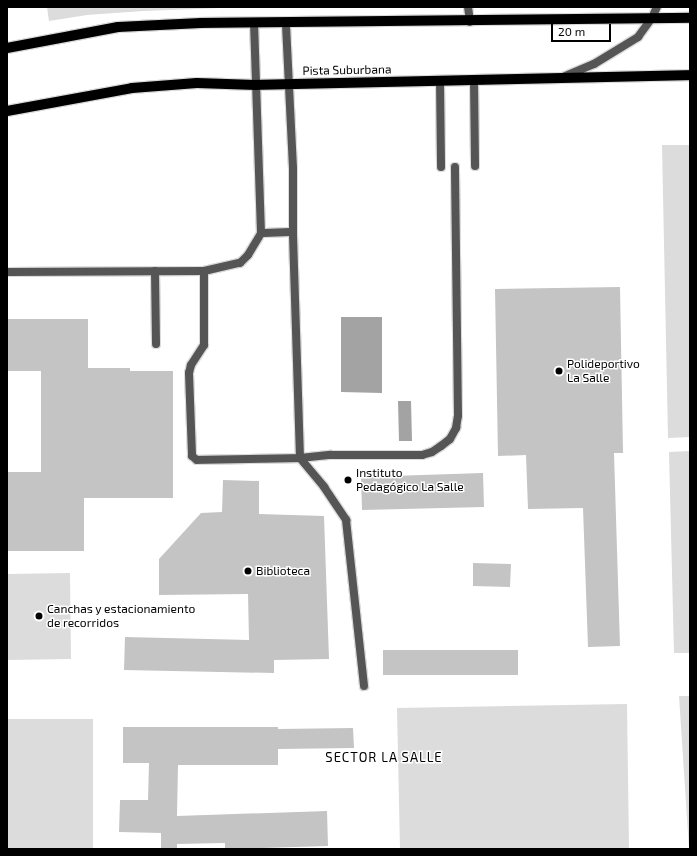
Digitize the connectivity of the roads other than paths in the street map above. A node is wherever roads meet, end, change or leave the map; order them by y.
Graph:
1 (468, 7) edge
2 (657, 7) edge
3 (652, 18) junction
4 (690, 18) edge
5 (286, 22) junction
6 (470, 22) junction
7 (254, 23) junction
8 (7, 48) edge
9 (690, 76) edge
10 (561, 78) junction
11 (440, 80) junction
12 (474, 80) junction
13 (289, 84) junction
14 (256, 85) junction
15 (7, 111) edge
16 (475, 166) dead end
17 (441, 167) dead end
18 (455, 167) dead end
19 (293, 232) junction
20 (262, 233) junction
21 (155, 271) junction
22 (204, 271) junction
23 (7, 272) edge
24 (156, 344) dead end
25 (300, 458) junction
26 (364, 686) dead end

1 - 6 lane
2 - 3 lane
3 - 4 main road
3 - 6 main road
3 - 10 lane
5 - 6 main road
5 - 7 main road
5 - 13 lane
7 - 8 main road
7 - 14 lane
9 - 10 main road, Pista Suburbana
10 - 12 main road, Pista Suburbana
11 - 12 main road, Pista Suburbana
11 - 13 main road, Pista Suburbana
11 - 17 lane
12 - 16 lane
13 - 14 main road, Pista Suburbana
13 - 19 lane
14 - 15 main road, Pista Suburbana
14 - 20 lane
18 - 25 lane
19 - 20 lane
19 - 25 lane
20 - 22 lane
21 - 22 lane
21 - 23 lane
21 - 24 lane
22 - 25 lane
25 - 26 lane

